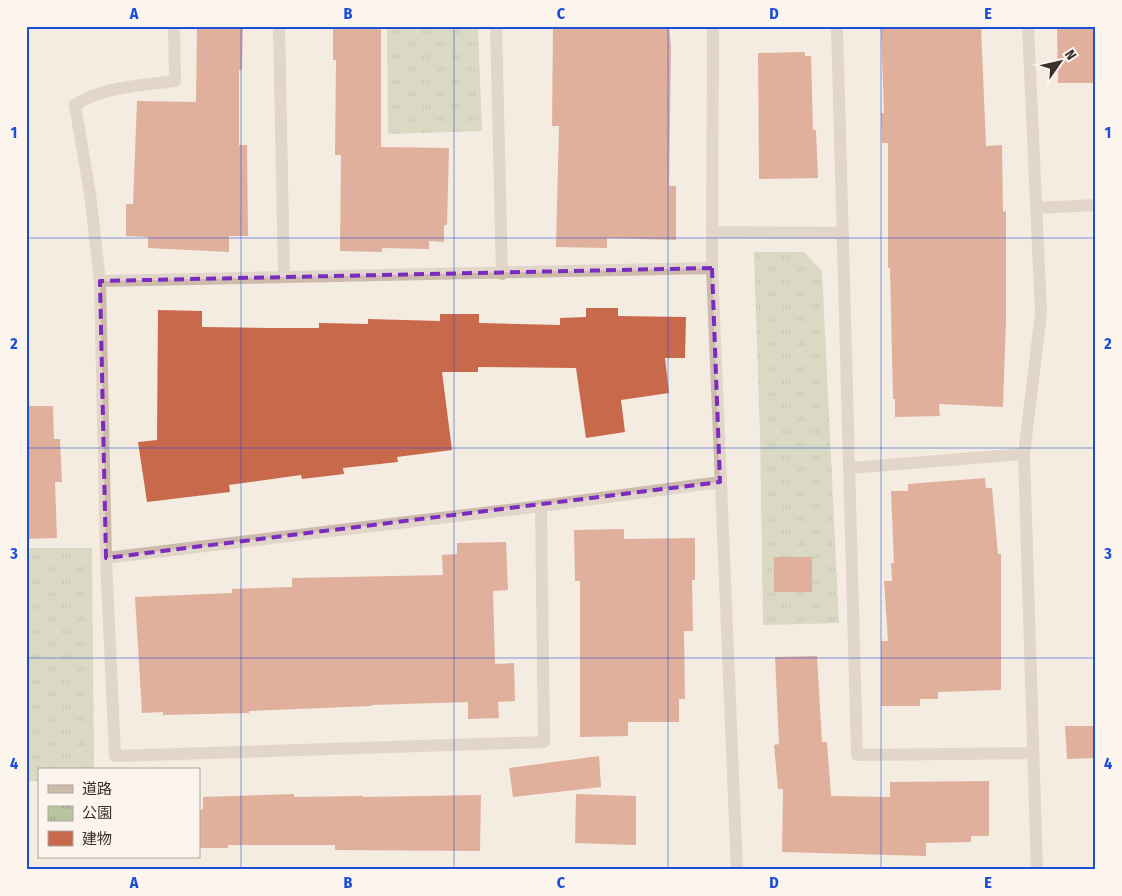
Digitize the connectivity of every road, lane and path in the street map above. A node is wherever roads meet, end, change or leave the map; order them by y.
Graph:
1 (174, 26) edge
2 (279, 26) edge
3 (496, 26) edge
4 (713, 26) edge
5 (836, 26) edge
6 (1028, 26) edge
7 (1096, 205) edge
8 (1036, 208) junction
9 (713, 232) junction
10 (842, 233) junction
11 (712, 268) junction
12 (502, 274) junction
13 (284, 277) junction
14 (100, 281) junction
15 (1024, 454) junction
16 (849, 468) junction
17 (720, 482) junction
18 (541, 506) junction
19 (106, 558) junction
20 (1033, 754) junction
21 (737, 870) edge
22 (1038, 870) edge

1 - 14 street
2 - 13 street
3 - 12 street
4 - 9 street
5 - 10 street
6 - 8 street
7 - 8 street
8 - 15 street
9 - 10 street
9 - 11 street
10 - 16 street
11 - 12 street
11 - 17 street
12 - 13 street
13 - 14 street
14 - 19 street
15 - 16 street
15 - 20 street
16 - 20 street
17 - 18 street
17 - 21 street
18 - 19 street
18 - 19 street
20 - 22 street

